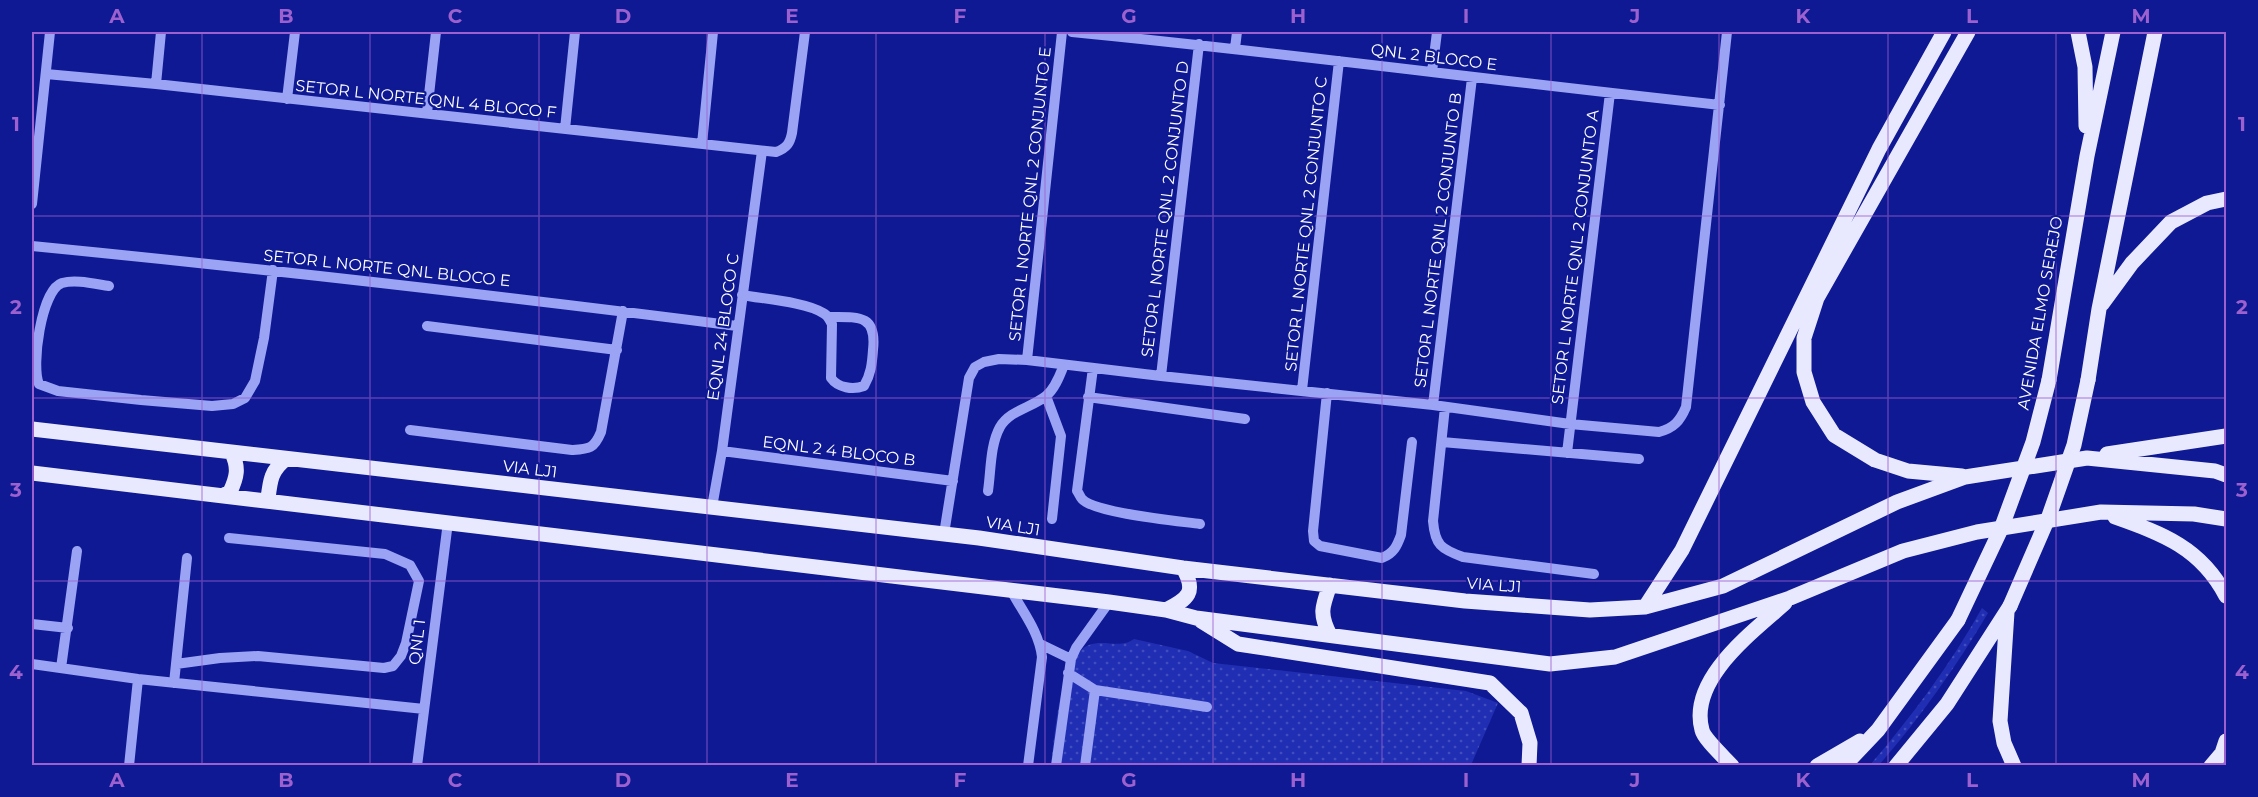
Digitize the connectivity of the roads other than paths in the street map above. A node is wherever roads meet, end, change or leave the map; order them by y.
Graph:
1 (50, 32) edge
2 (161, 32) edge
3 (295, 32) edge
4 (436, 32) edge
5 (575, 32) edge
6 (713, 32) edge
7 (805, 32) edge
8 (1062, 32) edge
9 (1072, 32) edge
10 (1237, 32) edge
11 (1437, 32) edge
12 (1727, 32) edge
13 (1944, 32) edge
14 (1968, 32) edge
15 (2078, 32) edge
16 (2113, 32) edge
17 (2155, 32) edge
18 (1199, 44) junction
19 (1235, 48) junction
20 (1340, 61) junction
21 (1432, 72) junction
22 (46, 74) junction
23 (1472, 78) junction
24 (156, 84) junction
25 (1610, 93) junction
26 (287, 99) junction
27 (1720, 105) junction
28 (427, 113) junction
29 (565, 129) junction
30 (702, 144) junction
31 (762, 151) junction
32 (2086, 156) junction
33 (2226, 199) edge
34 (32, 204) edge
35 (32, 246) edge
36 (273, 270) junction
37 (110, 286) dead end
38 (742, 295) junction
39 (2099, 309) junction
40 (623, 311) junction
41 (828, 317) junction
42 (427, 326) dead end
43 (737, 326) junction
44 (616, 350) junction
45 (1027, 360) junction
46 (1065, 365) junction
47 (1093, 368) junction
48 (1161, 376) junction
49 (1302, 390) junction
50 (1326, 393) junction
51 (1046, 396) junction
52 (1088, 397) junction
53 (1433, 405) junction
54 (1445, 407) junction
55 (1245, 419) dead end
56 (1570, 424) junction
57 (32, 429) edge
58 (410, 430) dead end
59 (2226, 436) edge
60 (1412, 442) dead end
61 (1442, 442) junction
62 (722, 451) junction
63 (232, 453) junction
64 (1567, 453) junction
65 (2087, 458) junction
66 (286, 459) junction
67 (1639, 459) dead end
68 (32, 474) edge
69 (2226, 475) edge
70 (1965, 477) junction
71 (953, 481) junction
72 (988, 491) dead end
73 (222, 496) junction
74 (275, 502) junction
75 (711, 507) junction
76 (2101, 512) junction
77 (1052, 519) dead end
78 (2226, 519) edge
79 (448, 522) junction
80 (1200, 524) dead end
81 (944, 534) junction
82 (229, 538) dead end
83 (77, 551) dead end
84 (188, 558) dead end
85 (1184, 567) junction
86 (1594, 574) dead end
87 (1330, 585) junction
88 (1012, 592) junction
89 (2226, 596) edge
90 (1790, 598) junction
91 (1109, 602) junction
92 (1645, 607) junction
93 (2009, 608) junction
94 (1166, 610) junction
95 (1196, 618) junction
96 (32, 624) edge
97 (68, 628) junction
98 (1330, 635) junction
99 (1040, 644) junction
100 (1071, 659) junction
101 (32, 664) edge
102 (176, 664) junction
103 (61, 668) junction
104 (1068, 673) junction
105 (138, 679) junction
106 (174, 682) junction
107 (1095, 690) junction
108 (1207, 707) dead end
109 (424, 709) junction
110 (1878, 730) junction
111 (2226, 741) edge
112 (129, 765) edge
113 (417, 765) edge
114 (1028, 765) edge
115 (1056, 765) edge
116 (1085, 765) edge
117 (1529, 765) edge
118 (1732, 765) edge
119 (1817, 765) edge
120 (1844, 765) edge
121 (1896, 765) edge
122 (2014, 765) edge
123 (2211, 765) edge

1 - 22 street
2 - 24 street
3 - 26 street
4 - 28 street
5 - 29 street
6 - 30 street
7 - 31 street, SETOR L NORTE QNL 4 BLOCO F
8 - 45 street, SETOR L NORTE QNL 2 CONJUNTO E
9 - 18 street, QNL 2 BLOCO E
10 - 19 street
11 - 21 street
12 - 27 street
13 - 92 main road
14 - 70 main road
15 - 32 main road
16 - 32 main road, AVENIDA ELMO SEREJO
17 - 39 main road
18 - 19 street, QNL 2 BLOCO E
18 - 48 street, SETOR L NORTE QNL 2 CONJUNTO D
19 - 20 street, QNL 2 BLOCO E
20 - 21 street, QNL 2 BLOCO E
20 - 49 street, SETOR L NORTE QNL 2 CONJUNTO C
21 - 23 street, QNL 2 BLOCO E
22 - 24 street, SETOR L NORTE QNL 4 BLOCO F
22 - 34 street
23 - 25 street, QNL 2 BLOCO E
23 - 53 street, SETOR L NORTE QNL 2 CONJUNTO B
24 - 26 street, SETOR L NORTE QNL 4 BLOCO F
25 - 27 street, QNL 2 BLOCO E
25 - 56 street, SETOR L NORTE QNL 2 CONJUNTO A
26 - 28 street, SETOR L NORTE QNL 4 BLOCO F
27 - 56 street, SETOR L NORTE QNL 2 CONJUNTO A
28 - 29 street, SETOR L NORTE QNL 4 BLOCO F
29 - 30 street, SETOR L NORTE QNL 4 BLOCO F
30 - 31 street, SETOR L NORTE QNL 4 BLOCO F
31 - 38 street, EQNL 24 BLOCO C
32 - 110 main road, AVENIDA ELMO SEREJO, bridge
33 - 39 main road
35 - 36 street, SETOR L NORTE QNL BLOCO E
36 - 37 street
36 - 40 street, SETOR L NORTE QNL BLOCO E
38 - 41 street
38 - 43 street, EQNL 24 BLOCO C
39 - 93 main road, bridge
40 - 43 street, SETOR L NORTE QNL BLOCO E
40 - 44 street
41 - 41 street
42 - 44 street
43 - 62 street, EQNL 24 BLOCO C
44 - 58 street
45 - 46 street, SETOR L NORTE QNL 2 CONJUNTO E
45 - 71 street, SETOR L NORTE QNL 2 CONJUNTO E
46 - 47 street, SETOR L NORTE QNL 2 CONJUNTO E
46 - 51 street
47 - 48 street, SETOR L NORTE QNL 2 CONJUNTO E
47 - 52 street
48 - 49 street, SETOR L NORTE QNL 2 CONJUNTO E
49 - 50 street, SETOR L NORTE QNL 2 CONJUNTO A
50 - 53 street, SETOR L NORTE QNL 2 CONJUNTO A
50 - 60 street
51 - 72 street
51 - 77 street
52 - 55 street
52 - 80 street
53 - 54 street, SETOR L NORTE QNL 2 CONJUNTO A
54 - 56 street, SETOR L NORTE QNL 2 CONJUNTO A
54 - 61 street
56 - 64 street
57 - 63 main road, VIA LJ1
59 - 65 main road
61 - 64 street
61 - 86 street
62 - 71 street, EQNL 2 4 BLOCO B
62 - 75 street, EQNL 24 BLOCO C
63 - 66 main road, VIA LJ1
63 - 73 main road
64 - 67 street
65 - 69 main road
65 - 70 main road
66 - 74 main road
66 - 75 main road, VIA LJ1
68 - 73 main road
70 - 92 main road, VIA LJ1
71 - 81 street
73 - 74 main road
74 - 79 main road
75 - 81 main road, VIA LJ1
76 - 78 main road
76 - 89 main road
76 - 90 main road
79 - 88 main road
79 - 109 street, QNL 1
81 - 85 main road, VIA LJ1
82 - 102 street
83 - 97 street
84 - 102 street
85 - 87 main road, VIA LJ1
85 - 94 main road
87 - 92 main road, VIA LJ1
87 - 98 main road
88 - 91 main road
88 - 99 street
90 - 98 main road
90 - 118 main road
91 - 94 main road
91 - 100 street
93 - 121 main road
93 - 122 main road
94 - 95 main road
95 - 98 main road
95 - 117 main road
96 - 97 street
97 - 103 street
99 - 100 street
99 - 114 street
100 - 104 street
101 - 103 street
102 - 106 street
103 - 105 street
104 - 107 street
104 - 115 street
105 - 106 street
105 - 112 street
106 - 109 street
107 - 108 street
107 - 116 street
109 - 113 street, QNL 1
110 - 119 main road
110 - 120 main road, AVENIDA ELMO SEREJO
111 - 123 main road

